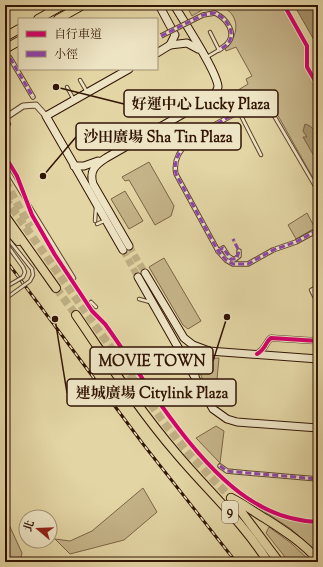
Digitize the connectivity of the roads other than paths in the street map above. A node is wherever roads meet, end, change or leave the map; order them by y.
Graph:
1 (63, 5) edge
2 (83, 5) edge
3 (159, 5) edge
4 (174, 5) edge
5 (40, 18) edge
6 (60, 18) edge
7 (18, 30) edge
8 (210, 32) dead end
9 (8, 35) edge
10 (161, 36) dead end
11 (17, 42) edge
12 (170, 45) junction
13 (5, 49) edge
14 (201, 50) junction
15 (219, 50) junction
16 (158, 52) edge
17 (10, 58) dead end
18 (205, 59) junction
19 (127, 70) edge
20 (80, 80) dead end
21 (67, 87) dead end
22 (217, 90) junction
23 (87, 92) junction
24 (33, 97) dead end
25 (74, 100) junction
26 (234, 102) junction
27 (245, 108) junction
28 (238, 112) junction
29 (46, 116) junction
30 (5, 118) edge
31 (9, 124) dead end
32 (147, 125) dead end
33 (157, 129) junction
34 (261, 155) dead end
35 (106, 158) junction
36 (5, 166) edge
37 (74, 166) junction
38 (318, 191) edge
39 (95, 204) junction
40 (5, 216) edge
41 (108, 219) junction
42 (95, 221) dead end
43 (97, 224) dead end
44 (5, 226) edge
45 (318, 230) edge
46 (5, 235) edge
47 (5, 242) edge
48 (55, 246) junction
49 (59, 246) dead end
50 (126, 248) tunnel mouth
51 (218, 251) junction
52 (239, 251) dead end
53 (36, 261) junction
54 (145, 273) tunnel mouth
55 (138, 277) tunnel mouth
56 (74, 278) dead end
57 (5, 286) edge
58 (318, 286) edge
59 (56, 288) tunnel mouth
60 (318, 296) edge
61 (5, 299) edge
62 (138, 299) dead end
63 (91, 302) dead end
64 (154, 306) junction
65 (96, 307) dead end
66 (76, 315) tunnel mouth
67 (318, 342) edge
68 (209, 350) junction
69 (257, 354) junction
70 (318, 359) edge
71 (195, 380) junction
72 (318, 428) edge
73 (220, 466) dead end
74 (318, 479) edge
75 (267, 559) edge
76 (318, 560) edge
77 (279, 562) edge

1 - 5 main road
2 - 6 main road
3 - 12 main road
4 - 14 main road
7 - 9 main road
8 - 15 lane
10 - 15 street, bridge
11 - 13 main road
12 - 14 main road
12 - 16 main road
14 - 18 main road
15 - 18 lane
17 - 24 street
18 - 22 main road
19 - 23 main road
20 - 23 lane
21 - 25 lane
22 - 26 lane
22 - 33 main road
23 - 25 main road
25 - 29 main road
26 - 27 lane
26 - 28 lane
27 - 28 lane
27 - 38 lane
28 - 34 lane
28 - 51 street
29 - 30 street
29 - 37 main road
30 - 31 lane
32 - 33 lane
33 - 35 main road
35 - 37 main road
35 - 41 main road
36 - 48 lane
37 - 39 main road
39 - 41 main road
39 - 42 lane
40 - 53 main road
41 - 43 lane
41 - 50 main road
44 - 53 main road
45 - 51 street
46 - 61 lane, bridge
47 - 57 lane, bridge
48 - 49 lane
48 - 56 lane
51 - 52 street
53 - 59 main road
54 - 68 main road
55 - 64 main road
58 - 60 lane
62 - 64 lane
63 - 65 lane
64 - 71 main road
66 - 75 main road, 9
67 - 69 street
68 - 69 main road
68 - 71 main road
69 - 70 main road
71 - 72 main road
73 - 74 street
76 - 77 main road, 9

